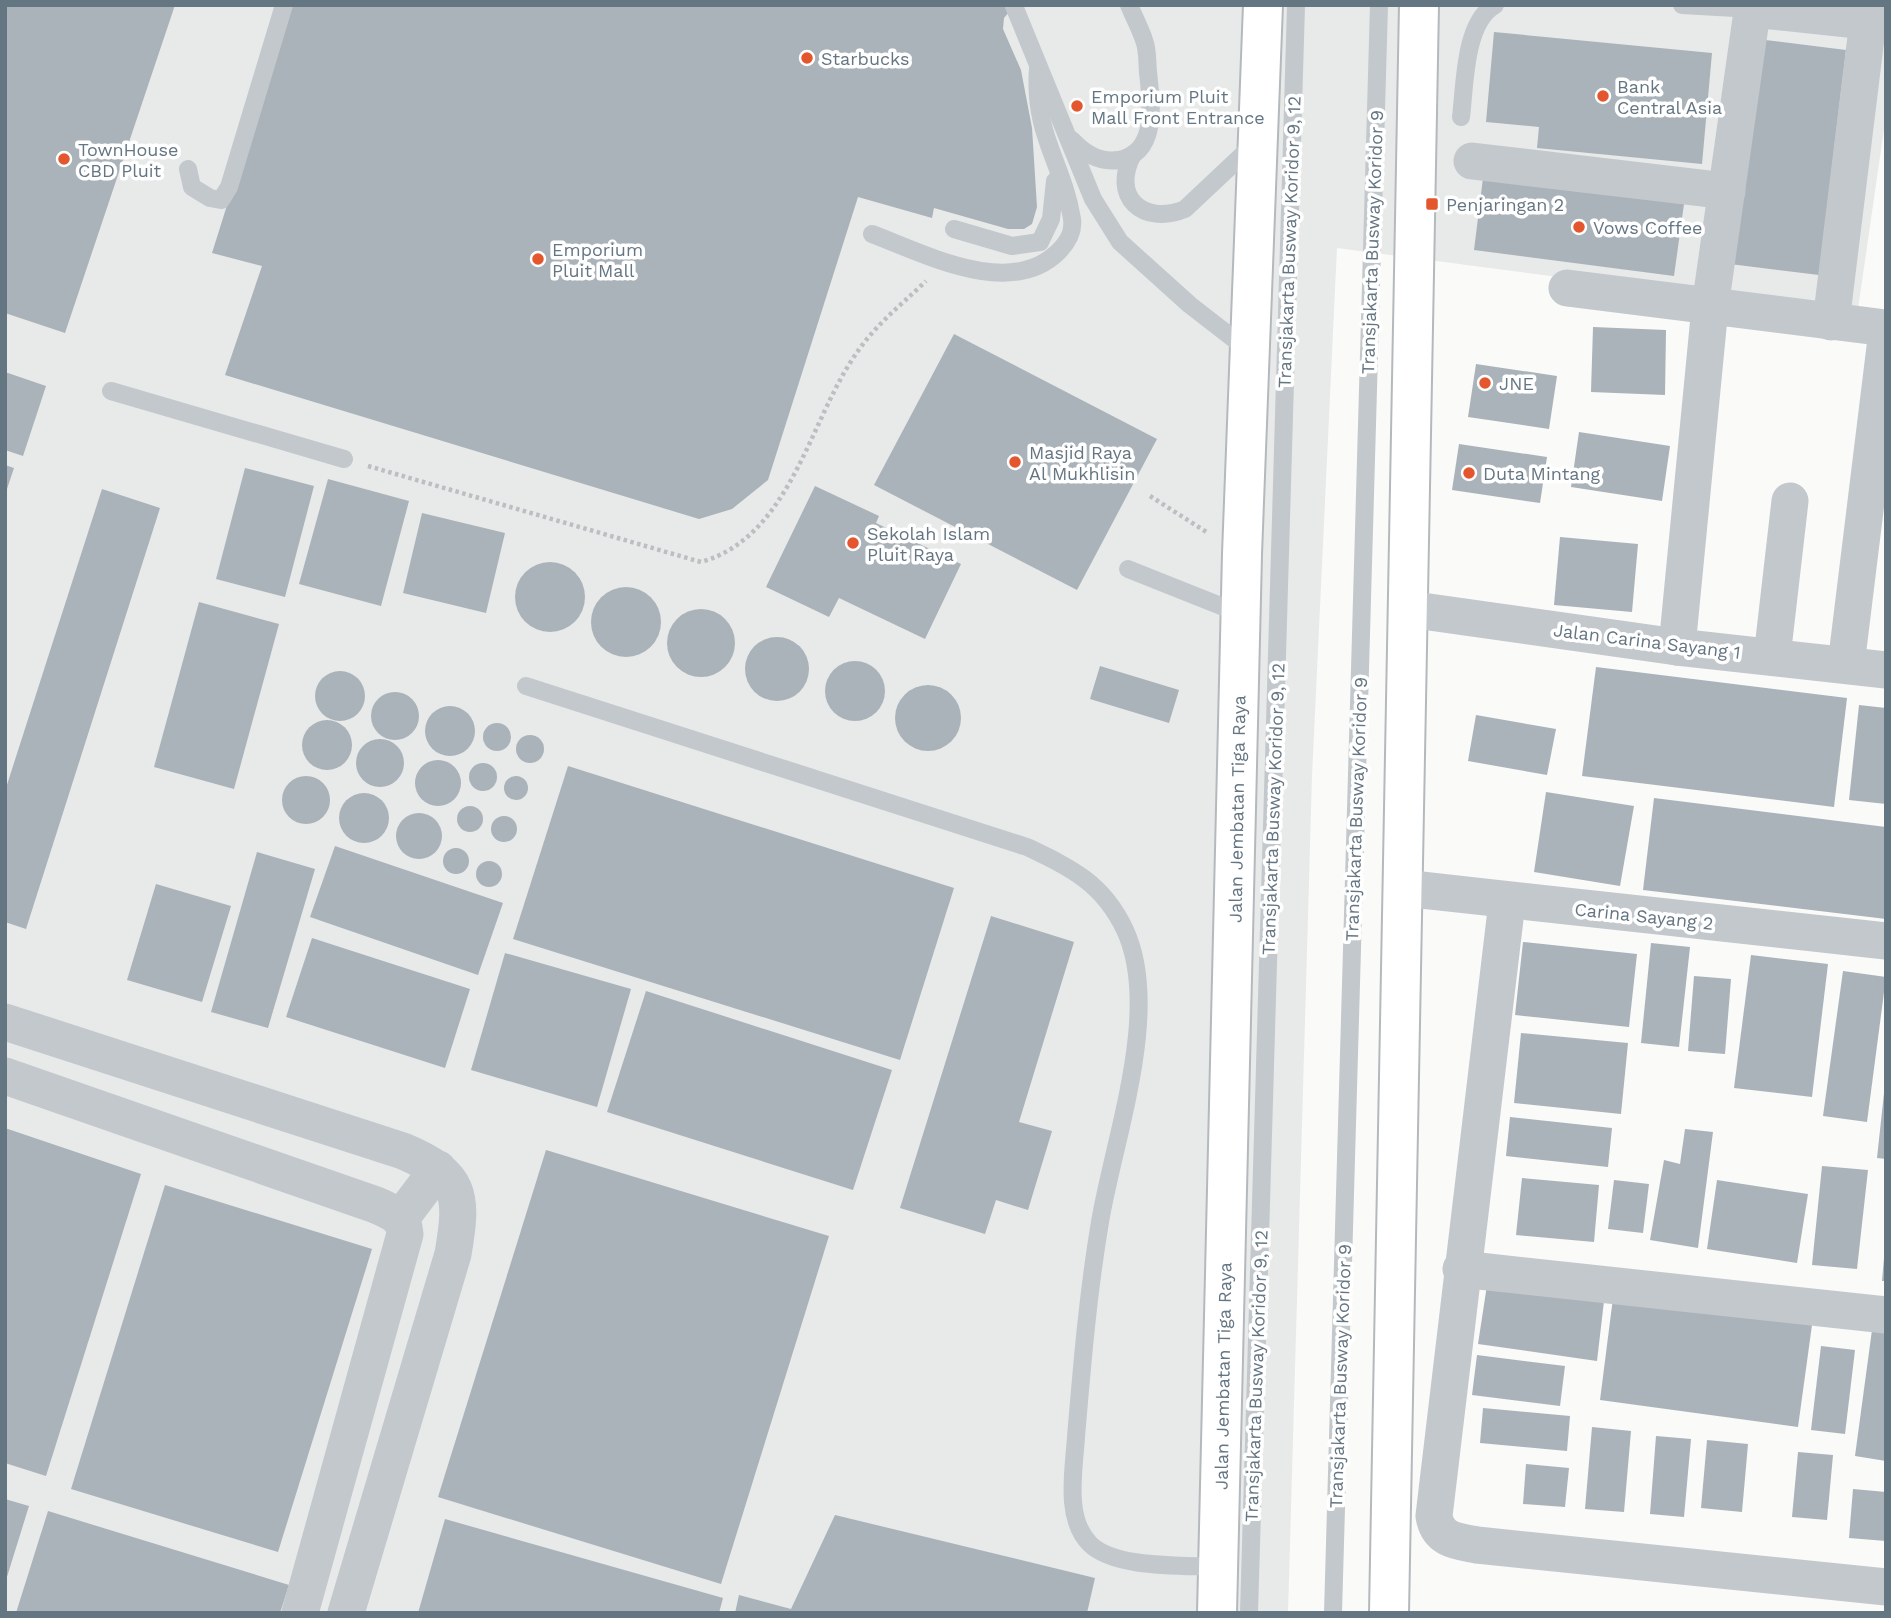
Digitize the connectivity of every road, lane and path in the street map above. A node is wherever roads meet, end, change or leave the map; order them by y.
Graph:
1 (284, 5) edge
2 (1129, 5) edge
3 (1239, 5) edge
4 (1263, 5) edge
5 (1296, 5) edge
6 (1379, 5) edge
7 (1419, 5) edge
8 (1494, 5) edge
9 (1682, 5) edge
10 (1014, 6) edge
11 (1753, 7) edge
12 (1877, 22) edge
13 (1261, 60) junction
14 (1039, 65) junction
15 (1461, 117) dead end
16 (1068, 136) junction
17 (1258, 140) junction
18 (1133, 154) junction
19 (1472, 161) dead end
20 (188, 169) dead end
21 (1056, 169) junction
22 (1727, 191) junction
23 (954, 229) dead end
24 (872, 234) dead end
25 (946, 262) junction
26 (1567, 288) dead end
27 (1710, 307) junction
28 (1831, 321) junction
29 (1886, 328) edge
30 (1886, 339) edge
31 (1252, 353) junction
32 (111, 391) dead end
33 (344, 459) joint
34 (1150, 496) dead end
35 (1790, 501) dead end
36 (1210, 533) dead end
37 (1128, 569) dead end
38 (1408, 609) junction
39 (1241, 614) junction
40 (1677, 647) junction
41 (1773, 657) junction
42 (1846, 665) junction
43 (1886, 670) edge
44 (526, 686) dead end
45 (1403, 888) junction
46 (1507, 902) junction
47 (1886, 941) edge
48 (5, 1022) edge
49 (5, 1076) edge
50 (438, 1168) junction
51 (401, 1218) junction
52 (1461, 1269) junction
53 (1886, 1315) edge
54 (1219, 1567) junction
55 (1886, 1587) edge
56 (300, 1613) edge
57 (346, 1613) edge
58 (1217, 1613) edge
59 (1249, 1613) edge
60 (1333, 1613) edge
61 (1389, 1613) edge

1 - 20 lane
2 - 18 lane
3 - 13 highway
4 - 13 highway, Jalan Jembatan Tiga Raya
5 - 59 lane, Transjakarta Busway Koridor 9, 12
6 - 60 lane, Transjakarta Busway Koridor 9
7 - 38 highway
8 - 15 lane
9 - 11 lane
10 - 14 lane
11 - 12 street
11 - 22 street
12 - 28 street
13 - 17 highway, Jalan Jembatan Tiga Raya
14 - 16 lane
14 - 21 lane
16 - 18 lane
16 - 31 lane
17 - 18 lane
17 - 31 highway, Jalan Jembatan Tiga Raya
19 - 22 street
21 - 23 lane
21 - 25 lane
22 - 27 street
24 - 25 lane
25 - 33 path
26 - 27 street
27 - 28 street
27 - 40 street
28 - 29 street
30 - 42 street
31 - 39 highway, Jalan Jembatan Tiga Raya
32 - 33 lane
34 - 36 path
35 - 41 street
37 - 39 lane
38 - 40 street, Jalan Carina Sayang 1
38 - 45 highway
39 - 54 highway, Jalan Jembatan Tiga Raya
40 - 41 street, Jalan Carina Sayang 1
41 - 42 street, Jalan Carina Sayang 1
42 - 43 street, Jalan Carina Sayang 1
44 - 54 lane
45 - 46 street, Carina Sayang 2
45 - 61 highway
46 - 47 street, Carina Sayang 2
46 - 52 street
48 - 50 street
49 - 51 street
50 - 51 street
50 - 57 street
51 - 56 street
52 - 53 street
52 - 55 street
54 - 58 highway, Jalan Jembatan Tiga Raya

